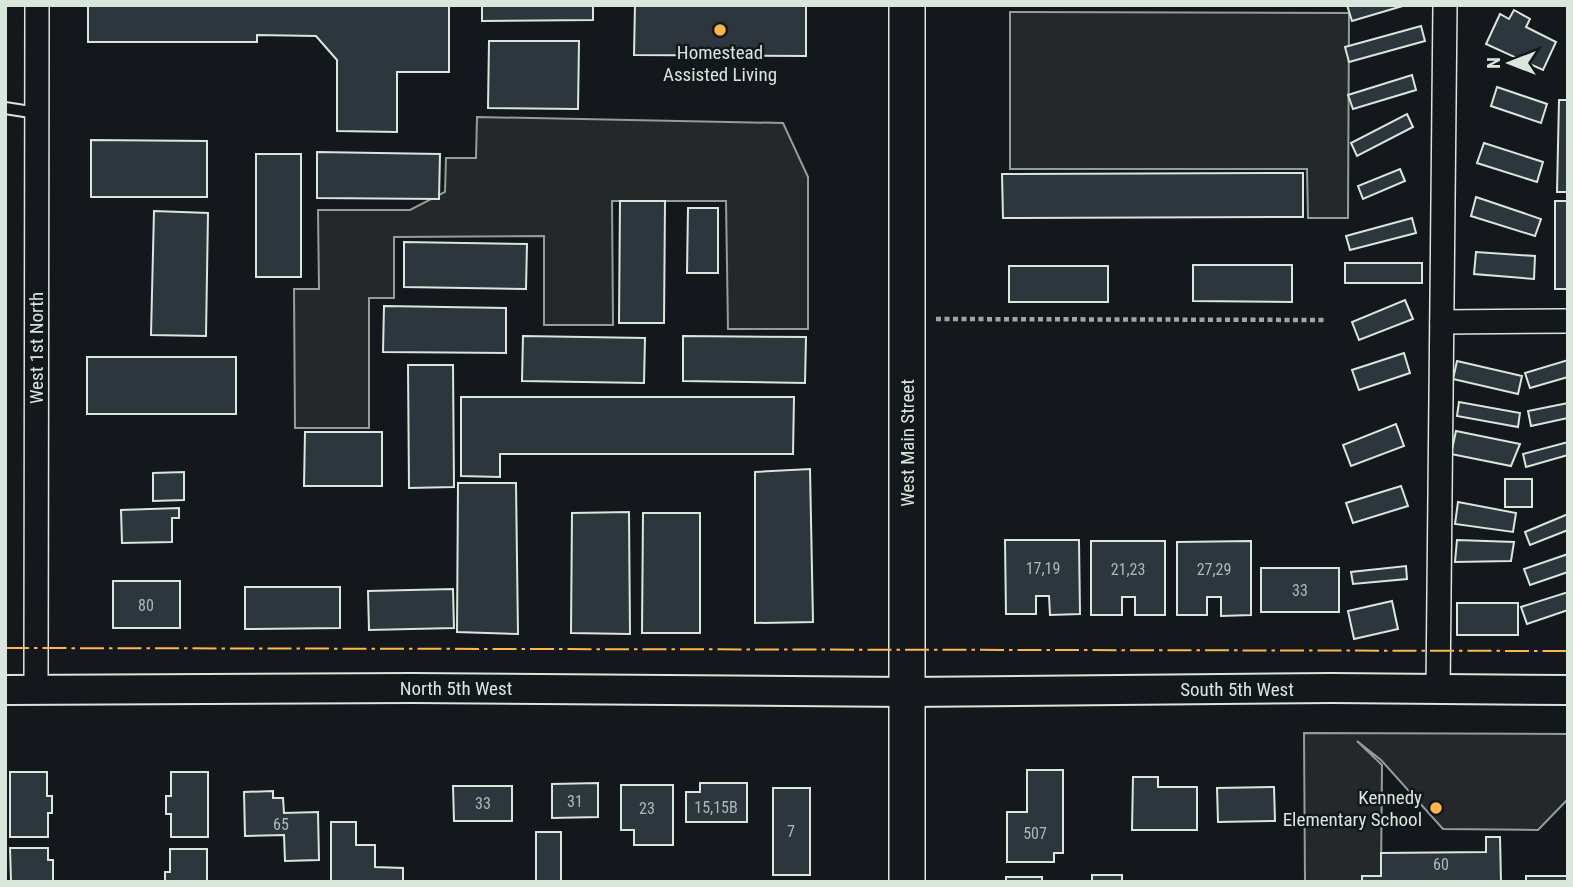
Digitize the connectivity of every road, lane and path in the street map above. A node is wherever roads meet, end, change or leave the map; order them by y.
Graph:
1 (37, 5) edge
2 (908, 5) edge
3 (1445, 5) edge
4 (5, 108) edge
5 (37, 113) junction
6 (907, 319) junction
7 (1326, 320) dead end
8 (1568, 321) edge
9 (1442, 322) junction
10 (5, 690) edge
11 (36, 690) junction
12 (1438, 691) junction
13 (1568, 691) edge
14 (907, 692) junction
15 (906, 882) edge

1 - 5 street, West 1st North
2 - 6 main road, West Main Street
3 - 9 street
4 - 5 lane
5 - 11 street, West 1st North
6 - 7 path
6 - 14 main road, West Main Street
8 - 9 street
9 - 12 street
10 - 11 street, North 5th West
11 - 14 street, North 5th West
12 - 13 street, South 5th West
12 - 14 street, South 5th West
14 - 15 main road, West Main Street

